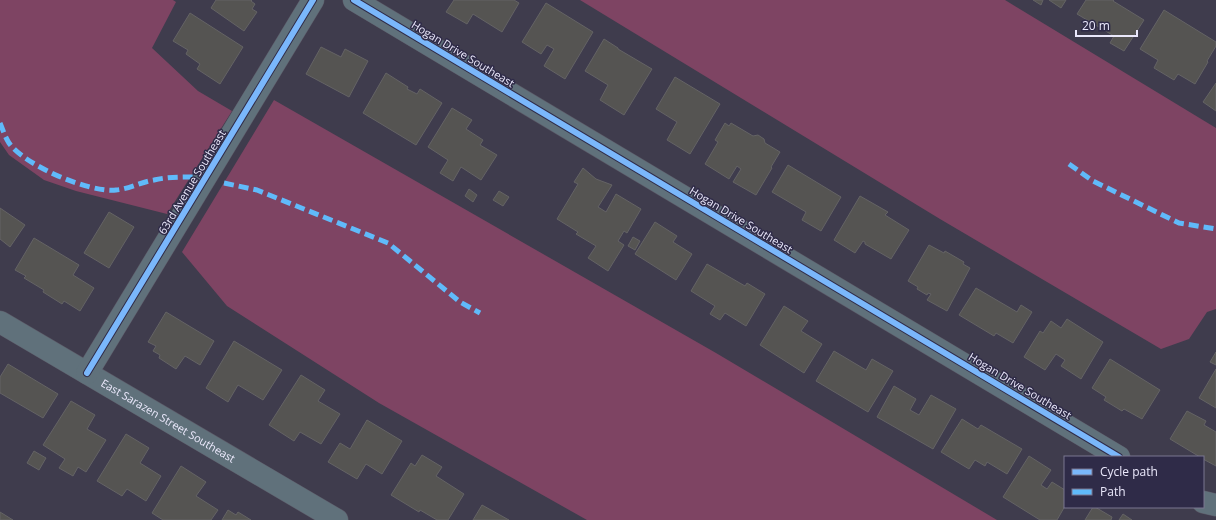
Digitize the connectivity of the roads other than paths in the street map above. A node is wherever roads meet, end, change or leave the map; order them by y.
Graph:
1 (313, 0) edge
2 (354, 0) edge
3 (0, 322) edge
4 (87, 373) junction
5 (1117, 456) edge
6 (1204, 502) edge
7 (1216, 505) edge
8 (337, 520) edge

1 - 4 street, 63rd Avenue Southeast
2 - 5 street, Hogan Drive Southeast
3 - 4 street, East Sarazen Street Southeast
4 - 8 street, East Sarazen Street Southeast
6 - 7 street

